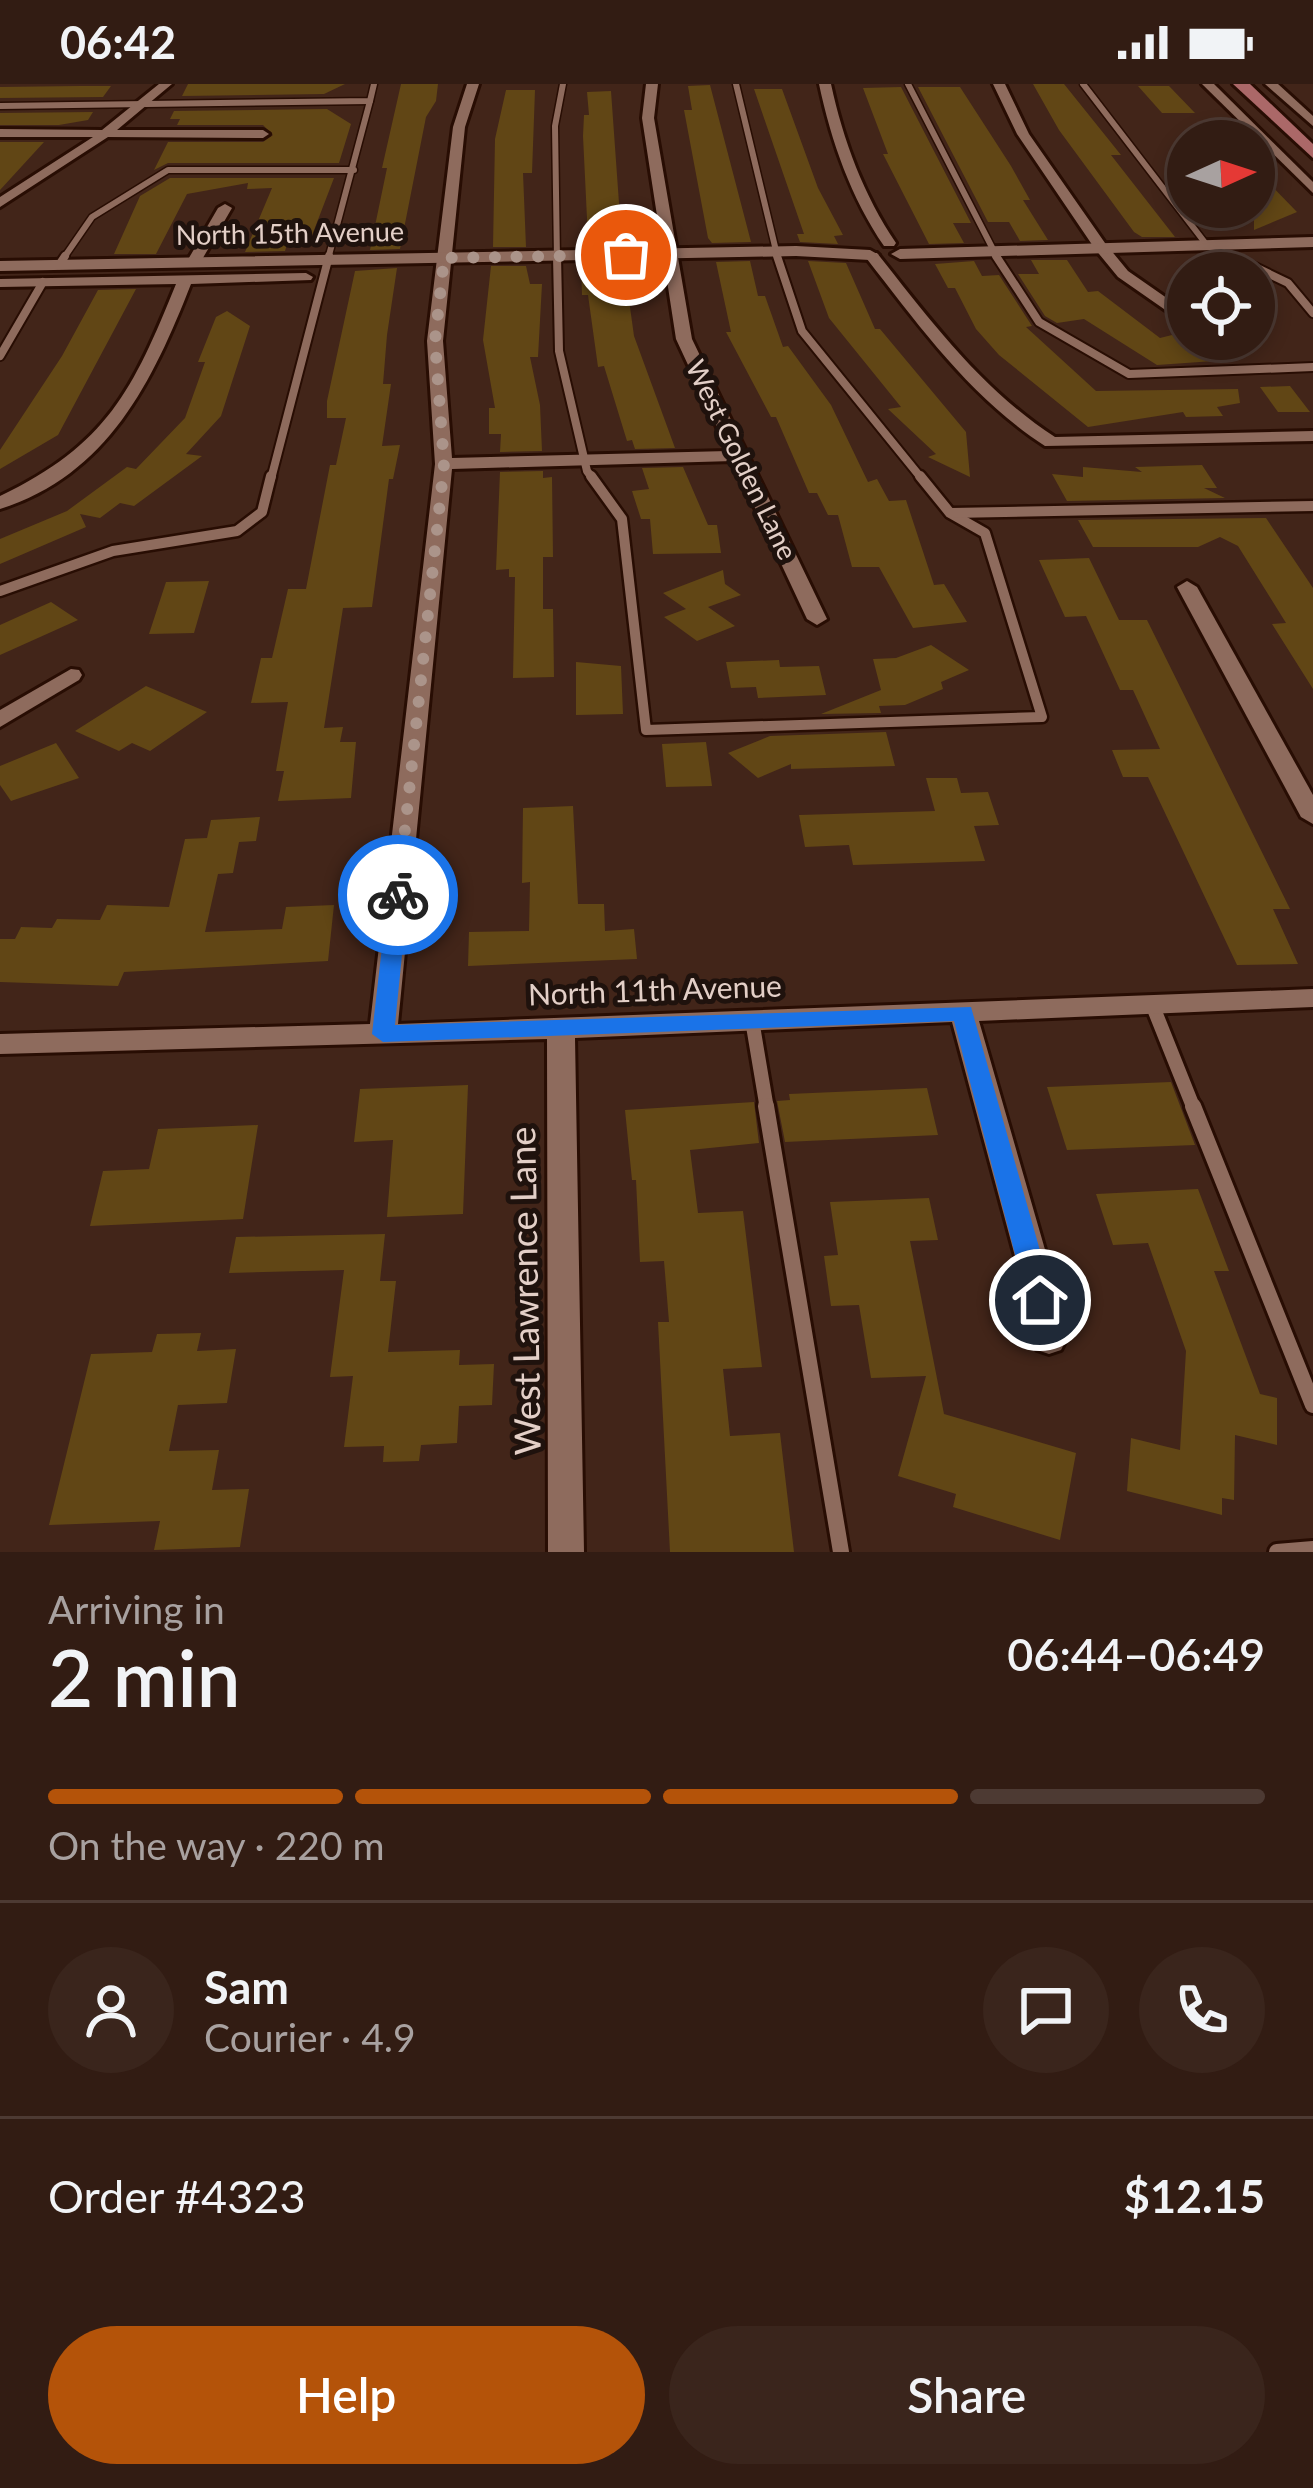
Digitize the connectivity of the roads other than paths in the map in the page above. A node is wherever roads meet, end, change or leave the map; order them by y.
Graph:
1 (166, 84) edge
2 (374, 84) edge
3 (473, 84) edge
4 (563, 84) edge
5 (652, 84) edge
6 (736, 84) edge
7 (825, 84) edge
8 (908, 84) edge
9 (999, 84) edge
10 (1083, 84) edge
11 (1208, 84) edge
12 (1241, 84) edge
13 (1271, 84) edge
14 (370, 101) junction
15 (144, 104) junction
16 (0, 106) edge
17 (1313, 122) edge
18 (107, 132) junction
19 (1, 134) edge
20 (263, 134) dead end
21 (1313, 153) edge
22 (354, 170) junction
23 (1310, 184) edge
24 (0, 203) edge
25 (225, 208) dead end
26 (870, 215) junction
27 (1313, 242) edge
28 (1206, 244) junction
29 (1100, 246) junction
30 (982, 248) junction
31 (895, 249) junction
32 (868, 250) junction
33 (786, 252) junction
34 (668, 254) junction
35 (558, 256) junction
36 (444, 258) junction
37 (331, 260) junction
38 (59, 265) junction
39 (0, 266) edge
40 (189, 271) junction
41 (306, 277) dead end
42 (43, 282) junction
43 (0, 283) edge
44 (900, 286) junction
45 (1167, 305) edge
46 (1313, 313) edge
47 (0, 356) edge
48 (1313, 367) edge
49 (1313, 436) edge
50 (738, 456) junction
51 (584, 461) junction
52 (444, 464) junction
53 (0, 503) edge
54 (1313, 506) edge
55 (950, 513) junction
56 (1187, 587) dead end
57 (0, 591) edge
58 (818, 619) dead end
59 (71, 675) dead end
60 (0, 720) edge
61 (1313, 817) edge
62 (1313, 998) edge
63 (1152, 1004) junction
64 (963, 1013) junction
65 (752, 1020) junction
66 (561, 1029) junction
67 (383, 1034) junction
68 (0, 1044) edge
69 (1048, 1340) dead end
70 (1313, 1405) edge
71 (1313, 1550) edge
72 (566, 1552) edge
73 (841, 1552) edge
74 (1277, 1552) edge

1 - 15 street
2 - 14 lane
3 - 36 street
4 - 35 lane
5 - 34 street, West Golden Lane
6 - 33 lane
7 - 26 street
8 - 30 lane
9 - 29 street
10 - 28 lane
11 - 23 street
12 - 21 main road
13 - 17 street
14 - 15 lane
14 - 22 lane
15 - 16 lane
15 - 18 street
18 - 19 street
18 - 20 street
18 - 24 street
22 - 37 lane
22 - 38 lane
25 - 40 street
26 - 31 street
26 - 32 street
27 - 28 street, North 15th Avenue
28 - 29 street, North 15th Avenue
28 - 46 lane
29 - 30 street, North 15th Avenue
29 - 45 street
30 - 31 street, North 15th Avenue
30 - 48 lane
31 - 32 street, North 15th Avenue
31 - 44 street
32 - 33 street, North 15th Avenue
32 - 44 street
33 - 34 street, North 15th Avenue
33 - 55 lane
34 - 35 street, North 15th Avenue
34 - 50 street, West Golden Lane
35 - 36 street, North 15th Avenue
35 - 51 lane
36 - 37 street, North 15th Avenue
36 - 52 street
37 - 40 street, North 15th Avenue
37 - 57 lane
38 - 39 street, North 15th Avenue
38 - 40 street, North 15th Avenue
40 - 41 street, North 15th Avenue
40 - 42 street, North 15th Avenue
40 - 53 street
42 - 43 street, North 15th Avenue
42 - 47 lane
44 - 49 street
50 - 51 street
50 - 58 street, West Golden Lane
51 - 52 street
51 - 55 lane
52 - 67 street
54 - 55 lane
56 - 61 street
59 - 60 street
62 - 63 street, North 11th Avenue
63 - 64 street, North 11th Avenue
63 - 70 lane
64 - 65 street, North 11th Avenue
64 - 69 street
65 - 66 street, North 11th Avenue
65 - 73 lane
66 - 67 street, North 11th Avenue
66 - 72 street, West Lawrence Lane
67 - 68 street, North 11th Avenue
71 - 74 lane

